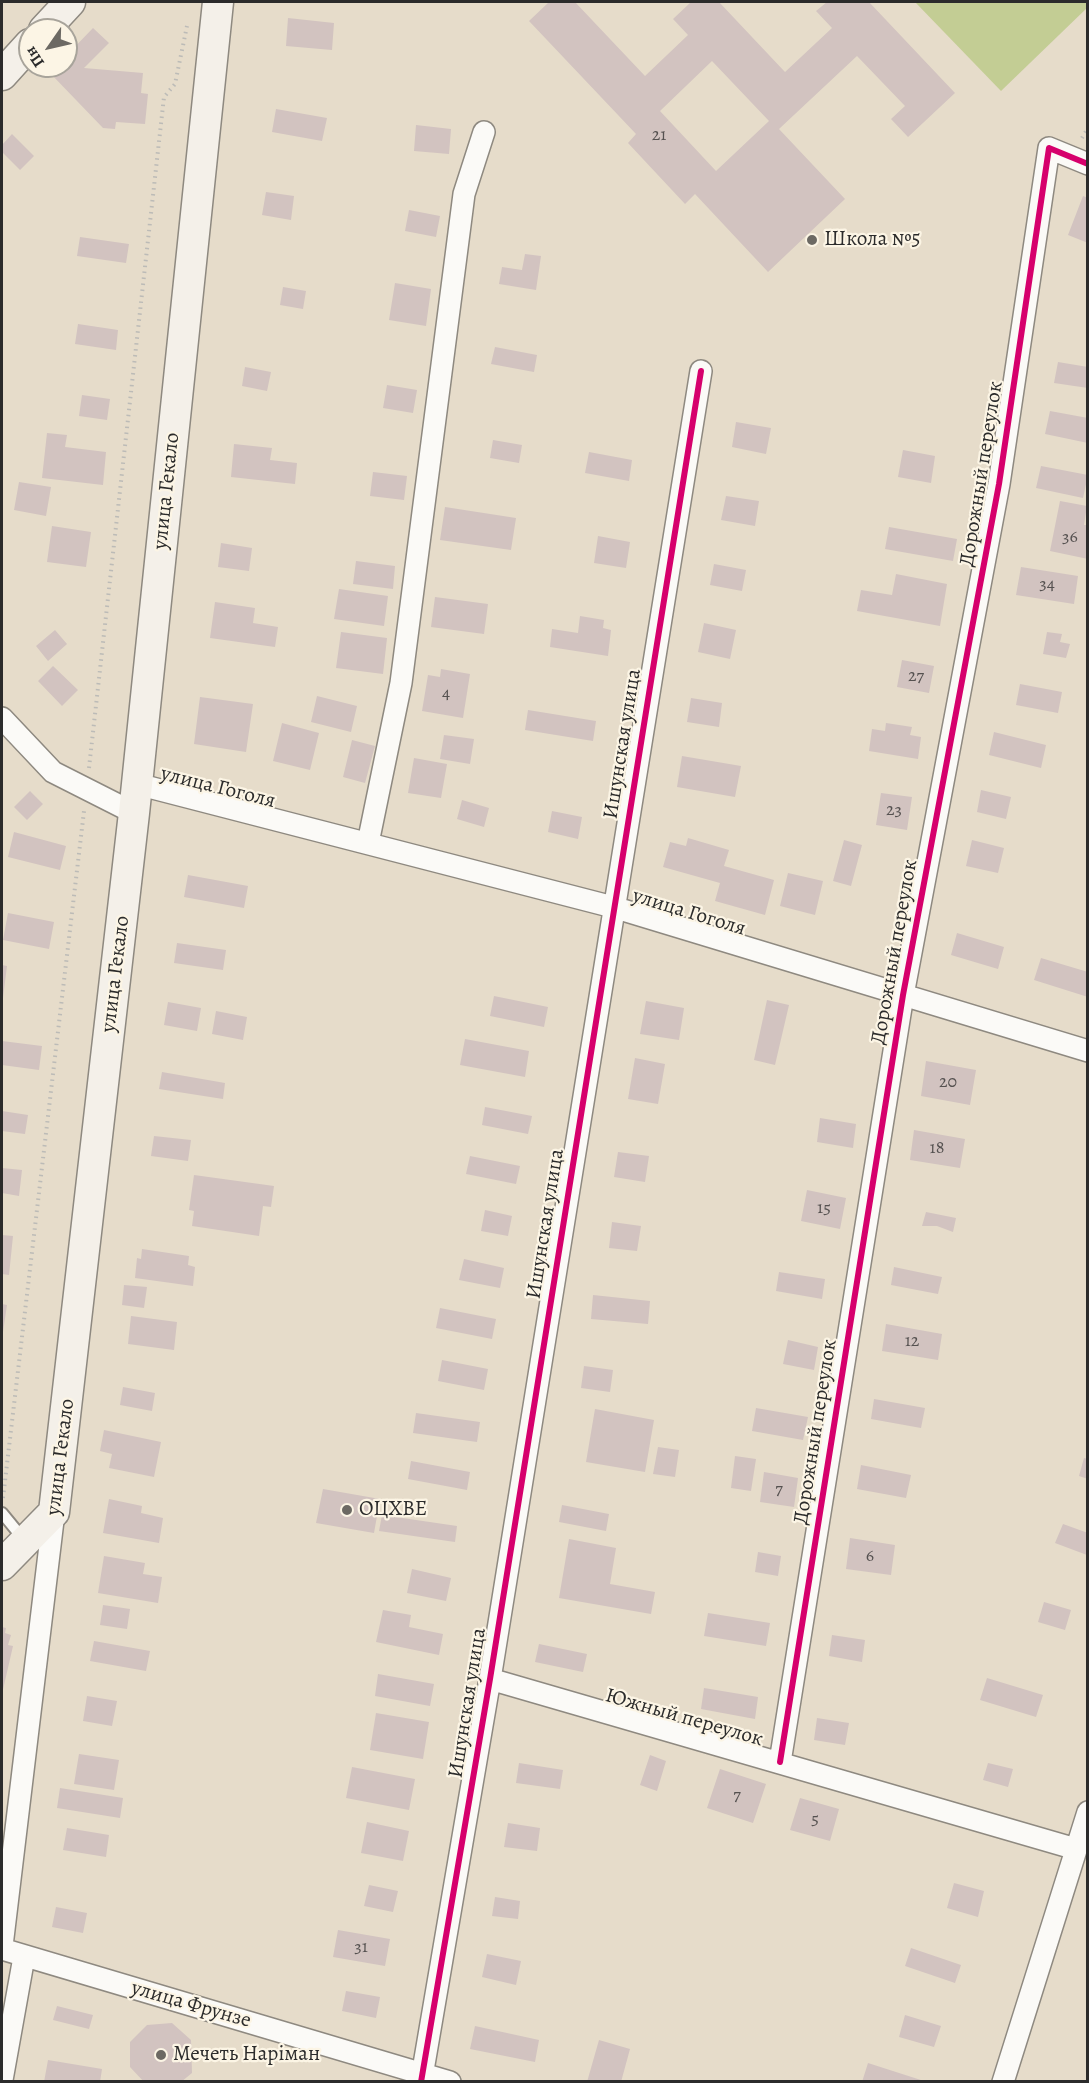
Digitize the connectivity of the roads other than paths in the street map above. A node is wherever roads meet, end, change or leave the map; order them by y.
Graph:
1 (70, 2) edge
2 (218, 2) edge
3 (55, 18) edge
4 (18, 57) edge
5 (2, 75) edge
6 (484, 132) dead end
7 (1088, 164) edge
8 (701, 371) dead end
9 (2, 718) edge
10 (137, 784) junction
11 (134, 813) junction
12 (368, 843) junction
13 (613, 907) junction
14 (903, 995) junction
15 (1088, 1051) edge
16 (54, 1512) junction
17 (2, 1513) edge
18 (25, 1541) junction
19 (2, 1565) edge
20 (490, 1679) junction
21 (780, 1762) junction
22 (1088, 1812) edge
23 (1076, 1849) junction
24 (2, 1947) edge
25 (24, 1957) junction
26 (422, 2077) edge
27 (2, 2080) edge
28 (450, 2082) edge
29 (1003, 2082) edge

1 - 3 main road
2 - 10 main road, улица Гекало
4 - 5 main road
6 - 12 street
7 - 14 street, Дорожный переулок
8 - 13 street, Ишунская улица
9 - 11 street
10 - 11 main road, улица Гекало
10 - 12 street, улица Гоголя
11 - 16 main road, улица Гекало
12 - 13 street, улица Гоголя
13 - 14 street, улица Гоголя
13 - 20 street, Ишунская улица
14 - 15 street, улица Гоголя
14 - 21 street, Дорожный переулок
16 - 18 main road
16 - 24 street, улица Гекало
17 - 18 lane
18 - 19 main road
20 - 21 street, Южный переулок
20 - 26 street, Ишунская улица
21 - 23 street, Южный переулок
22 - 23 street
23 - 29 street
24 - 25 street, улица Фрунзе
25 - 26 street, улица Фрунзе
25 - 27 street
26 - 28 street, улица Фрунзе

